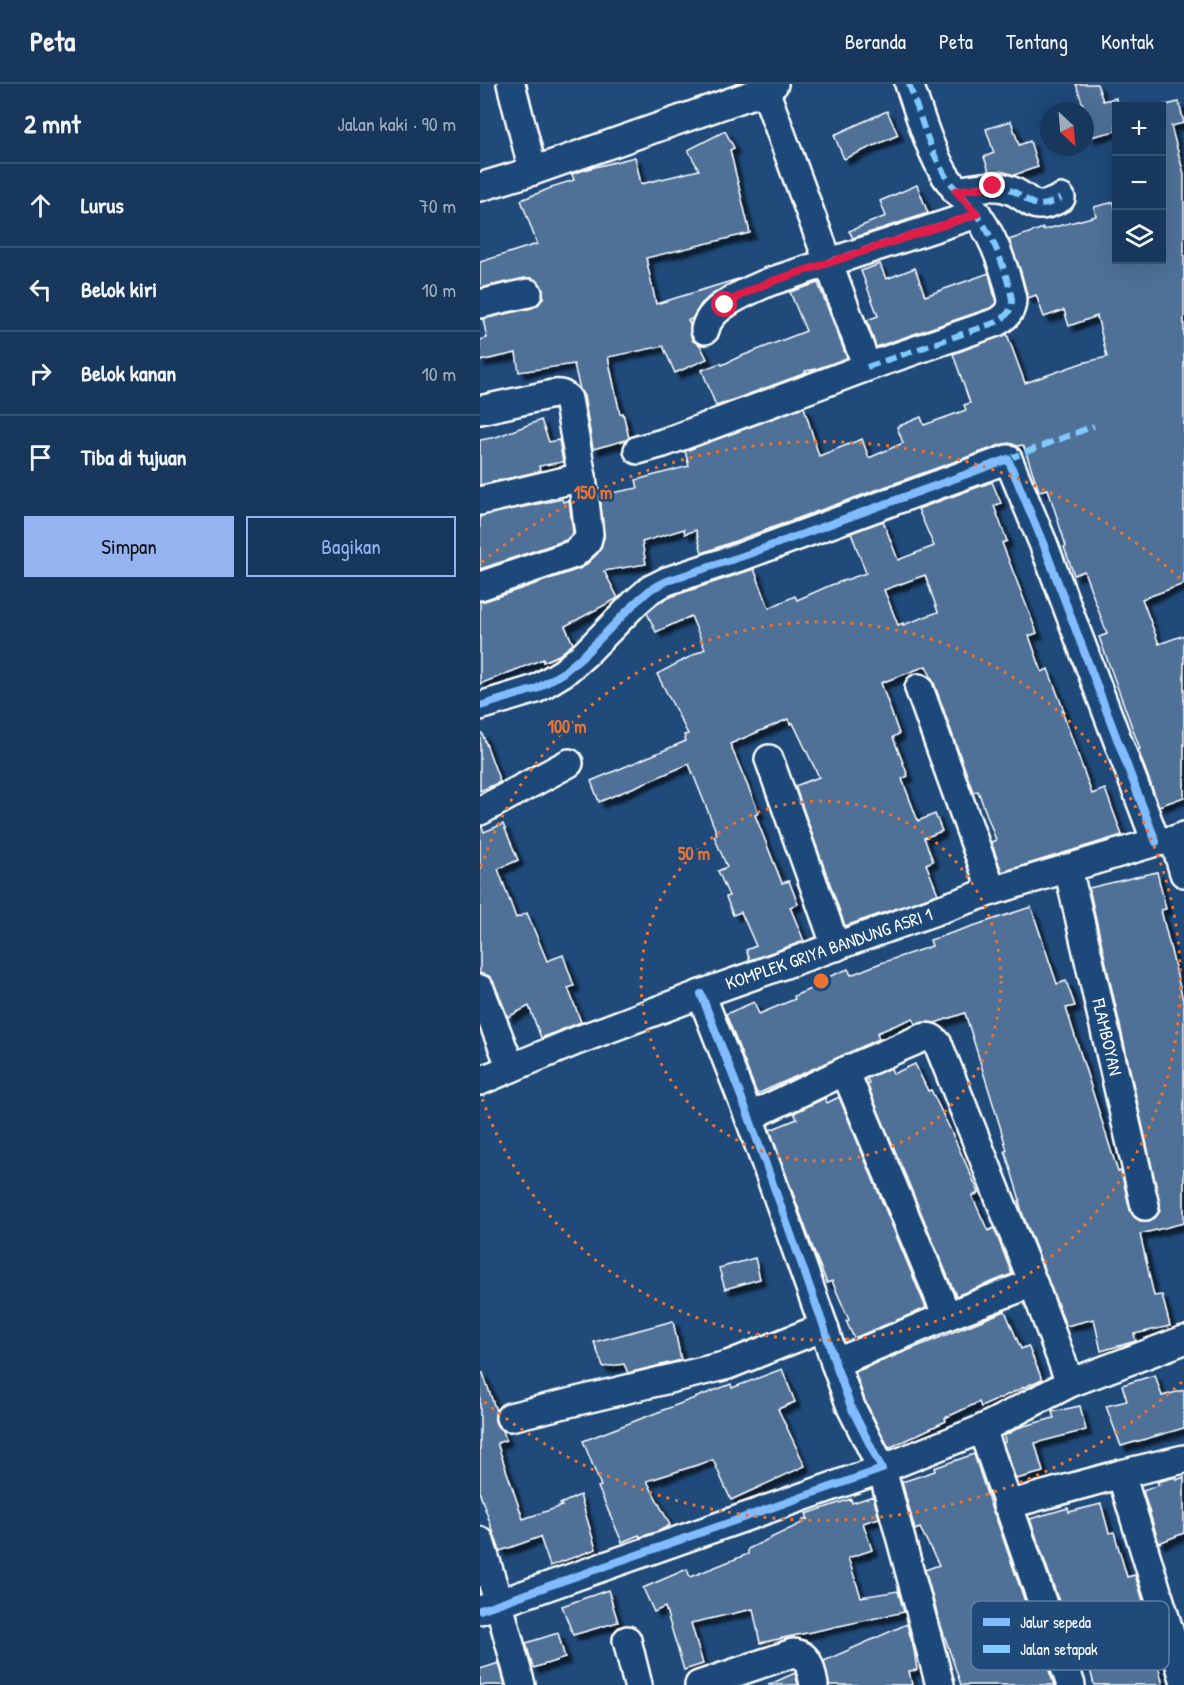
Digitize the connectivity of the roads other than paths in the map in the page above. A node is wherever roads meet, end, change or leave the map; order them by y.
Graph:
1 (511, 84) edge
2 (909, 84) edge
3 (770, 87) edge
4 (533, 171) junction
5 (480, 187) edge
6 (956, 191) junction
7 (1061, 198) dead end
8 (977, 214) junction
9 (828, 262) junction
10 (528, 293) dead end
11 (480, 304) edge
12 (705, 330) dead end
13 (867, 367) junction
14 (480, 410) edge
15 (638, 450) dead end
16 (582, 477) junction
17 (480, 501) edge
18 (480, 586) edge
19 (919, 688) dead end
20 (480, 706) edge
21 (769, 759) dead end
22 (569, 763) dead end
23 (480, 811) edge
24 (1172, 839) edge
25 (1068, 868) junction
26 (1184, 873) edge
27 (992, 891) junction
28 (836, 947) junction
29 (480, 989) edge
30 (701, 994) junction
31 (511, 1068) junction
32 (845, 1071) junction
33 (480, 1080) edge
34 (749, 1118) junction
35 (1145, 1206) dead end
36 (1033, 1283) junction
37 (947, 1316) junction
38 (824, 1327) junction
39 (1184, 1340) edge
40 (835, 1363) junction
41 (1070, 1383) junction
42 (510, 1417) dead end
43 (982, 1429) junction
44 (1184, 1459) edge
45 (882, 1469) junction
46 (1121, 1474) junction
47 (1007, 1505) junction
48 (480, 1541) edge
49 (1041, 1601) edge
50 (1160, 1601) edge
51 (490, 1607) edge
52 (1169, 1630) edge
53 (627, 1640) dead end
54 (1066, 1670) edge
55 (1184, 1679) edge
56 (521, 1685) edge
57 (639, 1685) edge
58 (699, 1685) edge
59 (814, 1685) edge
60 (940, 1685) edge
61 (1071, 1685) edge

1 - 4 street
2 - 6 street
3 - 4 street
3 - 9 street
4 - 5 street
6 - 7 street
6 - 8 street
8 - 9 street
8 - 13 street
9 - 12 street
9 - 13 street
10 - 11 street
13 - 15 street
14 - 16 street
16 - 17 street
16 - 18 street
19 - 27 street
20 - 24 street
21 - 28 street
22 - 23 street
24 - 25 street, KOMPLEK GRIYA BANDUNG ASRI 1
24 - 26 street
25 - 27 street, KOMPLEK GRIYA BANDUNG ASRI 1
25 - 35 street, FLAMBOYAN
27 - 28 street, KOMPLEK GRIYA BANDUNG ASRI 1
28 - 30 street, KOMPLEK GRIYA BANDUNG ASRI 1
29 - 31 street
30 - 31 street, KOMPLEK GRIYA BANDUNG ASRI 1
30 - 34 street
31 - 33 street, KOMPLEK GRIYA BANDUNG ASRI 1
32 - 34 street
32 - 36 street
32 - 37 street
34 - 38 street
36 - 37 street
36 - 41 street
37 - 40 street
38 - 40 street
38 - 42 street
39 - 41 street
40 - 45 street
41 - 43 street
43 - 45 street
43 - 47 street
44 - 46 street
45 - 51 street
45 - 60 street
46 - 47 street
46 - 50 street
47 - 49 street
48 - 51 street
51 - 56 street
52 - 55 street
53 - 57 street
54 - 61 street
58 - 59 street

